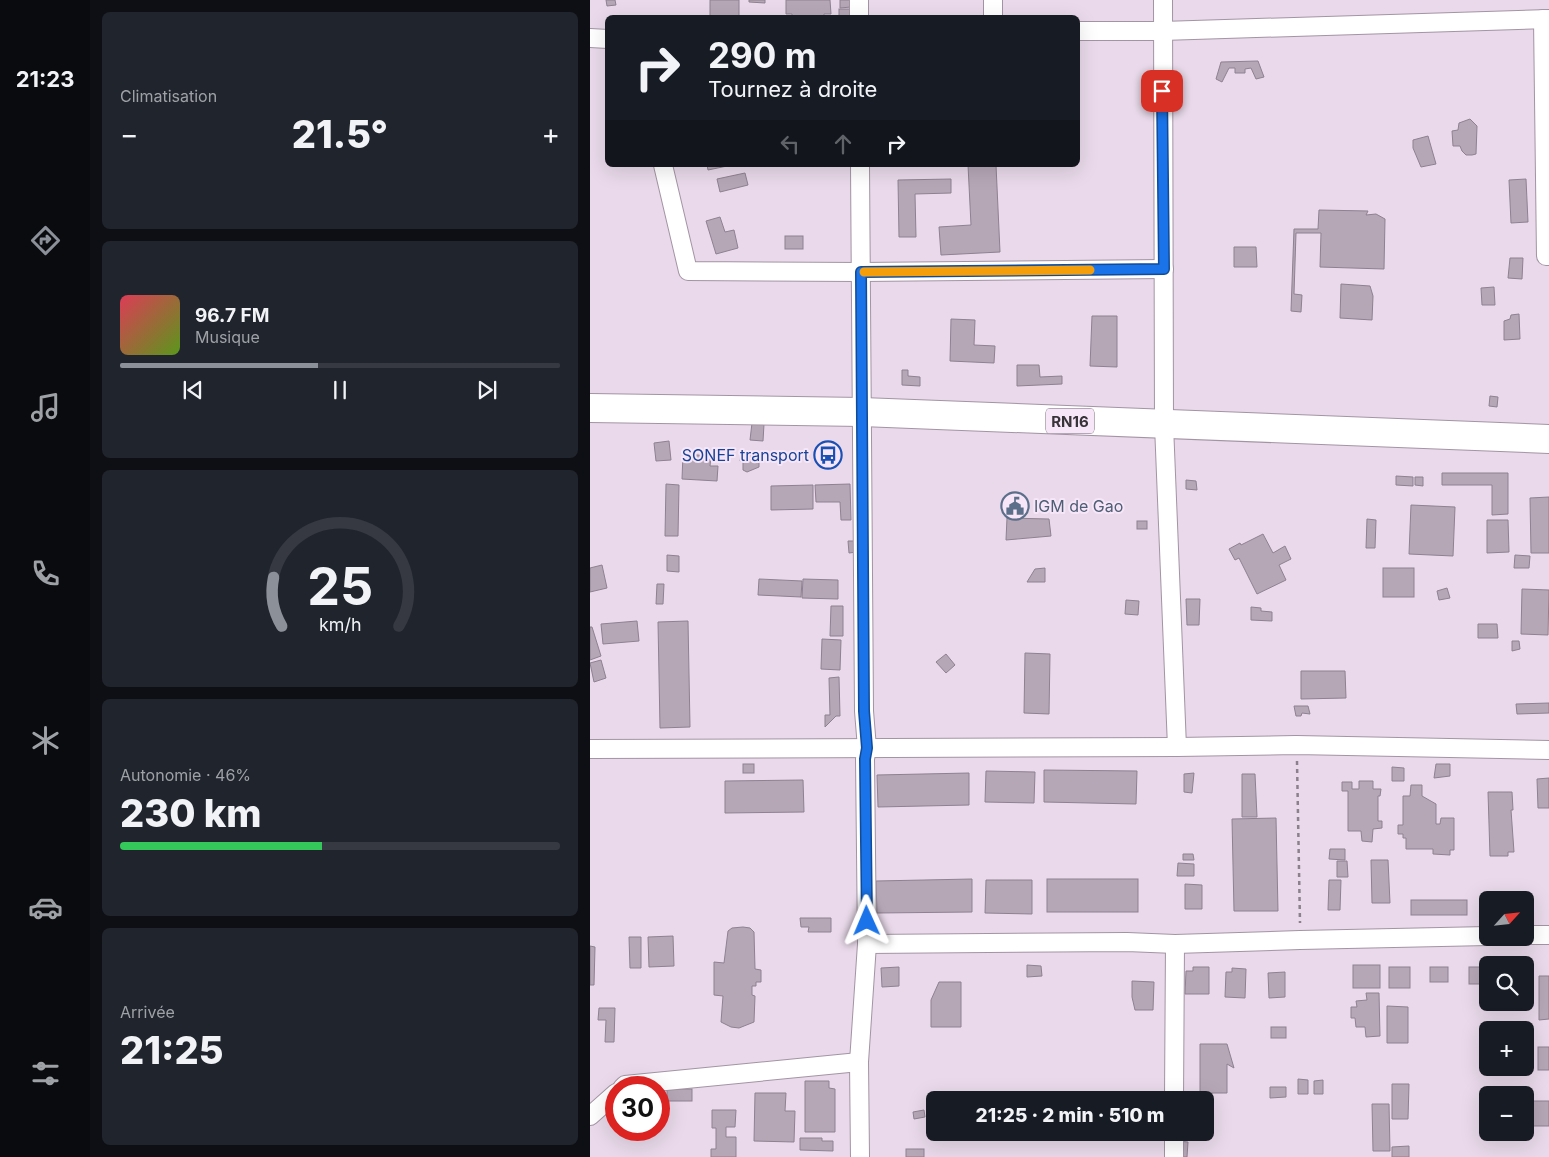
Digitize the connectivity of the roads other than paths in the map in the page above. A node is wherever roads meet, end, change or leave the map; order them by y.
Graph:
1 (859, 0) edge
2 (993, 0) edge
3 (1163, 0) edge
4 (860, 15) edge
5 (993, 15) edge
6 (1546, 19) edge
7 (1162, 31) junction
8 (1080, 32) edge
9 (590, 38) edge
10 (605, 39) edge
11 (663, 167) edge
12 (860, 167) edge
13 (1548, 256) edge
14 (1164, 269) junction
15 (861, 272) junction
16 (590, 408) edge
17 (862, 412) junction
18 (1164, 425) junction
19 (1549, 439) edge
20 (1177, 747) junction
21 (867, 748) junction
22 (590, 749) edge
23 (1549, 750) edge
24 (1534, 935) edge
25 (1549, 935) edge
26 (1479, 936) edge
27 (867, 944) junction
28 (1175, 944) junction
29 (859, 1062) junction
30 (670, 1081) edge
31 (1174, 1091) edge
32 (605, 1102) edge
33 (590, 1116) edge
34 (1174, 1141) edge
35 (860, 1157) edge
36 (1174, 1157) edge

1 - 4 street
2 - 5 street
3 - 7 street
6 - 7 street
6 - 13 street
7 - 8 street
7 - 14 street
9 - 10 street
11 - 15 street
12 - 15 street
14 - 15 street
14 - 18 street
15 - 17 street
16 - 17 main road, RN16
17 - 18 main road, RN16
17 - 21 street
18 - 19 main road, RN16
18 - 20 street
20 - 21 street
20 - 23 street
21 - 22 street
21 - 27 street
24 - 25 street
26 - 28 street
27 - 28 street
27 - 29 street
28 - 31 street
29 - 30 street
29 - 35 street
32 - 33 street
34 - 36 street

